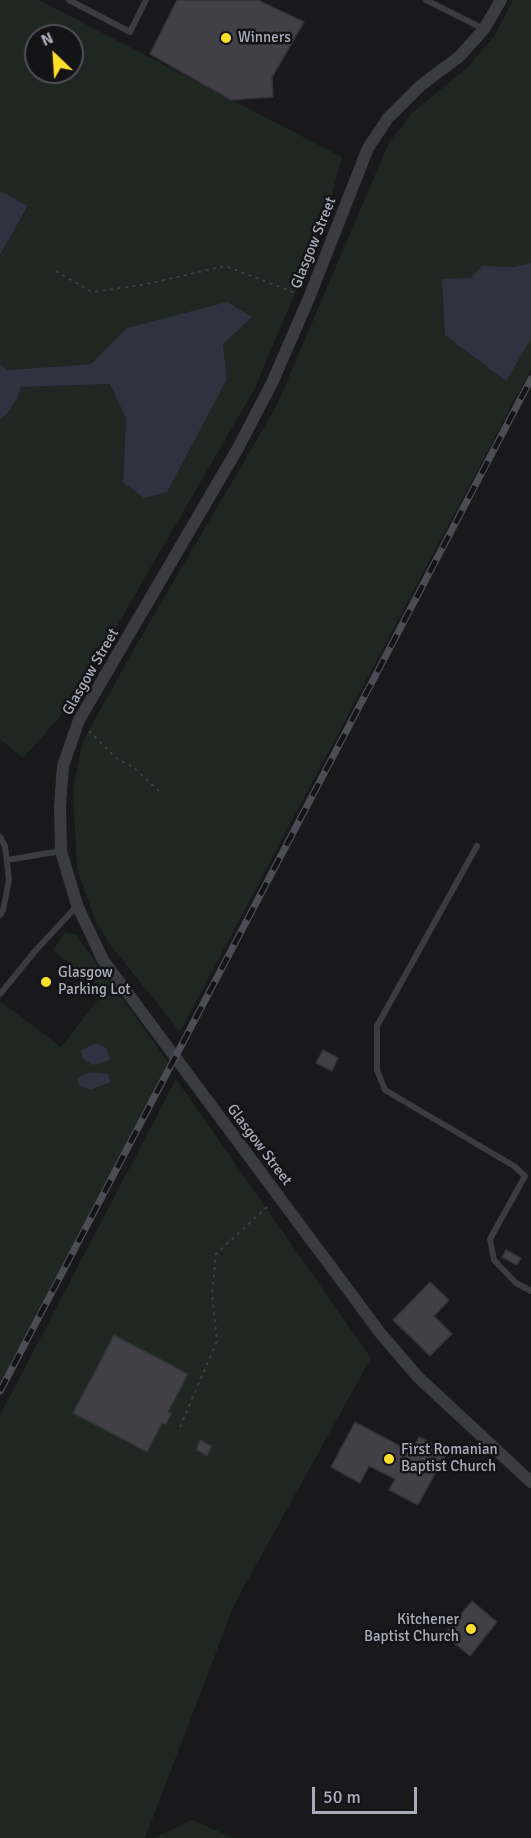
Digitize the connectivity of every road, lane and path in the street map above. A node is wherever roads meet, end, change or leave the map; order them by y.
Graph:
1 (69, 0) edge
2 (146, 0) edge
3 (426, 0) edge
4 (501, 0) edge
5 (484, 28) junction
6 (56, 271) dead end
7 (309, 298) junction
8 (79, 720) junction
9 (160, 792) dead end
10 (0, 837) edge
11 (477, 846) dead end
12 (62, 851) junction
13 (7, 860) junction
14 (77, 905) junction
15 (0, 915) edge
16 (0, 994) edge
17 (279, 1197) junction
18 (531, 1291) edge
19 (180, 1427) dead end
20 (531, 1482) edge

1 - 2 lane
3 - 5 lane
4 - 5 street, Glasgow Street
5 - 7 street, Glasgow Street
6 - 7 path
7 - 8 street, Glasgow Street
8 - 9 path
8 - 12 street, Glasgow Street
10 - 13 lane
11 - 18 lane
12 - 13 lane
12 - 14 street, Glasgow Street
13 - 15 lane
14 - 16 lane
14 - 17 street, Glasgow Street
17 - 19 path
17 - 20 street, Glasgow Street

